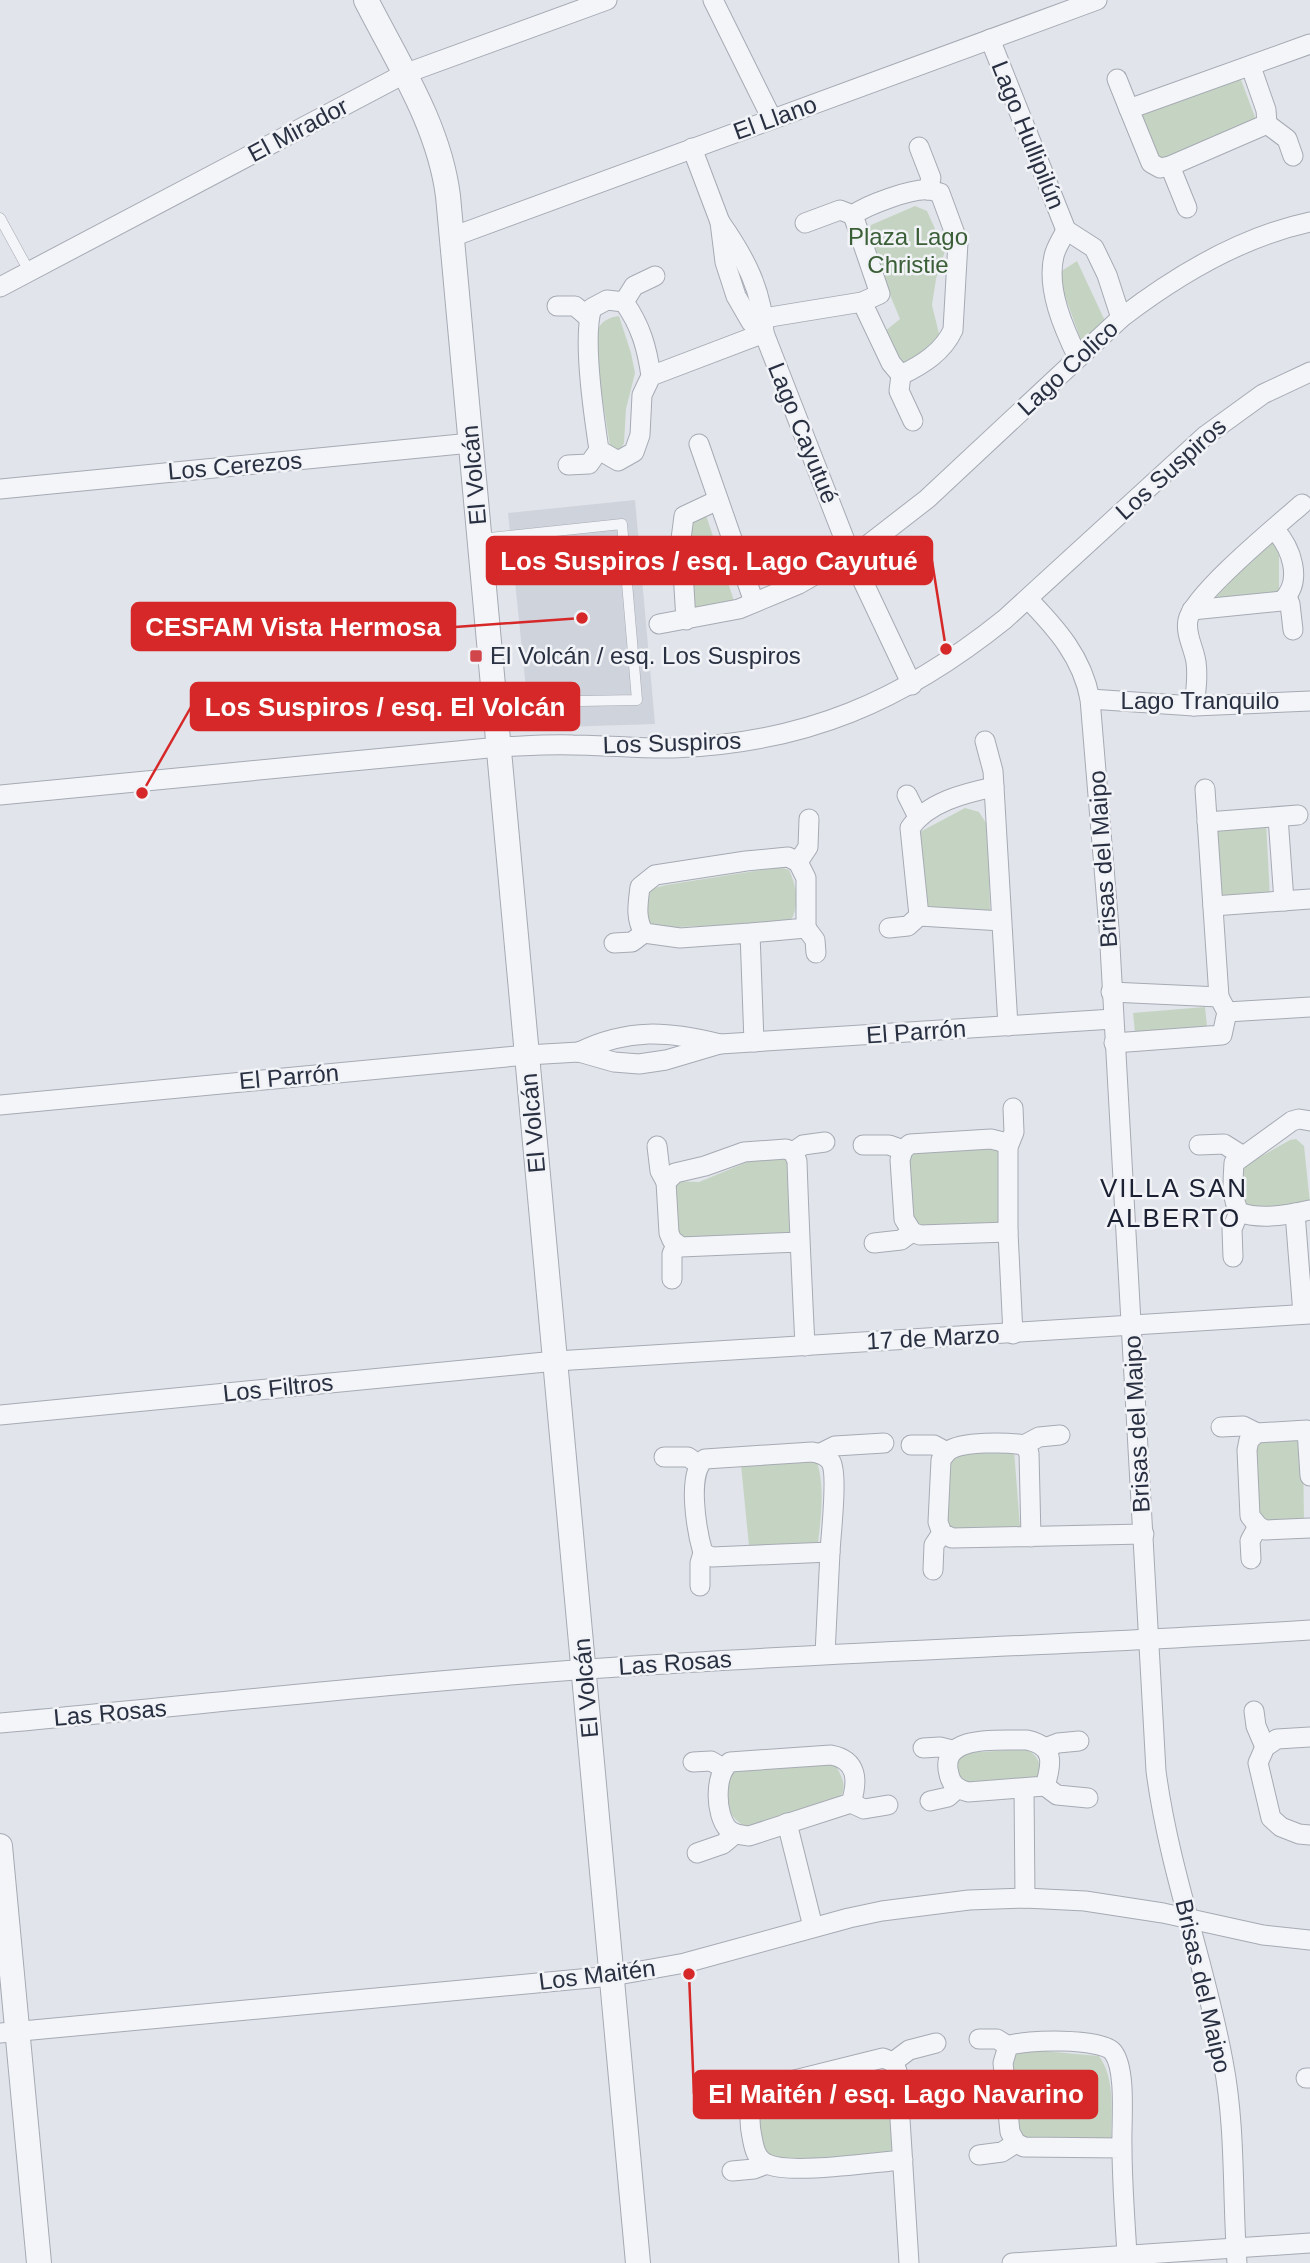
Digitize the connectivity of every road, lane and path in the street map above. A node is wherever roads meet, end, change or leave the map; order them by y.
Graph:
1 (366, 0) edge
2 (607, 0) edge
3 (713, 0) edge
4 (1097, 0) edge
5 (1075, 4) edge
6 (990, 39) junction
7 (1310, 44) edge
8 (1251, 67) junction
9 (404, 74) junction
10 (1117, 79) dead end
11 (1129, 109) junction
12 (772, 119) junction
13 (1266, 124) junction
14 (919, 147) dead end
15 (692, 148) junction
16 (1293, 156) dead end
17 (1170, 166) junction
18 (928, 190) junction
19 (1187, 208) dead end
20 (853, 215) junction
21 (0, 218) edge
22 (1310, 222) edge
23 (805, 223) dead end
24 (1066, 230) junction
25 (452, 237) junction
26 (29, 271) junction
27 (655, 276) dead end
28 (0, 287) edge
29 (624, 302) junction
30 (862, 302) junction
31 (557, 306) dead end
32 (589, 318) junction
33 (1121, 318) junction
34 (764, 326) junction
35 (1077, 358) junction
36 (1310, 372) edge
37 (901, 375) junction
38 (651, 376) junction
39 (913, 421) dead end
40 (471, 443) junction
41 (699, 444) dead end
42 (598, 450) junction
43 (569, 465) dead end
44 (0, 489) edge
45 (718, 500) junction
46 (1302, 504) dead end
47 (1274, 529) junction
48 (480, 539) junction
49 (852, 556) junction
50 (1287, 597) junction
51 (1028, 599) junction
52 (754, 602) junction
53 (1192, 610) junction
54 (686, 620) junction
55 (659, 624) dead end
56 (1293, 630) dead end
57 (912, 685) junction
58 (1090, 699) junction
59 (580, 701) dead end
60 (1310, 701) edge
61 (1194, 706) junction
62 (985, 741) dead end
63 (499, 747) junction
64 (994, 787) junction
65 (1205, 789) dead end
66 (0, 795) edge
67 (907, 795) dead end
68 (1298, 815) dead end
69 (918, 817) junction
70 (1278, 817) junction
71 (809, 819) dead end
72 (1207, 822) junction
73 (798, 862) junction
74 (1310, 898) edge
75 (1284, 901) junction
76 (1213, 906) junction
77 (919, 916) junction
78 (1002, 921) junction
79 (806, 928) junction
80 (889, 928) dead end
81 (644, 933) junction
82 (750, 933) junction
83 (614, 943) dead end
84 (816, 953) dead end
85 (1111, 992) junction
86 (1223, 1004) junction
87 (1310, 1007) edge
88 (1113, 1019) junction
89 (1008, 1026) junction
90 (754, 1042) junction
91 (720, 1044) junction
92 (1114, 1044) junction
93 (579, 1052) junction
94 (527, 1055) junction
95 (0, 1105) edge
96 (1013, 1108) dead end
97 (1310, 1121) edge
98 (825, 1142) dead end
99 (863, 1145) dead end
100 (1199, 1145) dead end
101 (657, 1146) dead end
102 (1008, 1147) junction
103 (902, 1150) junction
104 (793, 1152) junction
105 (1243, 1156) junction
106 (666, 1182) junction
107 (1239, 1212) junction
108 (1303, 1212) edge
109 (912, 1232) junction
110 (1008, 1232) junction
111 (800, 1242) junction
112 (874, 1243) dead end
113 (676, 1245) junction
114 (1233, 1257) dead end
115 (672, 1279) dead end
116 (1307, 1314) edge
117 (1131, 1326) junction
118 (1013, 1334) junction
119 (805, 1346) junction
120 (556, 1361) junction
121 (0, 1415) edge
122 (1221, 1427) dead end
123 (1308, 1429) edge
124 (1257, 1433) junction
125 (1060, 1435) dead end
126 (884, 1443) dead end
127 (911, 1445) dead end
128 (1024, 1445) junction
129 (947, 1451) junction
130 (821, 1453) junction
131 (664, 1457) dead end
132 (698, 1464) junction
133 (1310, 1476) edge
134 (1258, 1526) junction
135 (1310, 1528) edge
136 (942, 1534) junction
137 (1144, 1534) junction
138 (1031, 1537) junction
139 (830, 1552) junction
140 (703, 1553) junction
141 (1251, 1559) dead end
142 (933, 1570) dead end
143 (700, 1586) dead end
144 (1310, 1630) edge
145 (1149, 1640) junction
146 (825, 1654) junction
147 (584, 1669) junction
148 (1254, 1711) dead end
149 (0, 1723) edge
150 (1310, 1737) edge
151 (1079, 1741) dead end
152 (1265, 1747) junction
153 (922, 1748) dead end
154 (1045, 1748) junction
155 (953, 1750) junction
156 (693, 1762) dead end
157 (723, 1768) junction
158 (1045, 1786) junction
159 (957, 1788) junction
160 (1024, 1789) junction
161 (1088, 1798) dead end
162 (930, 1801) dead end
163 (851, 1803) junction
164 (888, 1805) dead end
165 (787, 1823) junction
166 (735, 1834) junction
167 (1310, 1835) edge
168 (0, 1846) edge
169 (697, 1853) dead end
170 (1025, 1898) junction
171 (1187, 1918) junction
172 (813, 1927) junction
173 (1310, 1940) edge
174 (612, 1976) junction
175 (9, 2032) edge
176 (979, 2039) dead end
177 (936, 2043) dead end
178 (1008, 2046) junction
179 (892, 2062) junction
180 (1016, 2143) junction
181 (1122, 2148) junction
182 (978, 2155) dead end
183 (904, 2160) junction
184 (766, 2164) junction
185 (732, 2171) dead end
186 (1310, 2243) edge
187 (1127, 2255) junction
188 (1237, 2255) edge
189 (39, 2263) edge
190 (638, 2263) edge
191 (909, 2263) edge
192 (1012, 2263) edge

1 - 9 street, El Volcán
2 - 9 street, El Mirador
3 - 12 street
4 - 5 street, El Llano
5 - 6 street, El Llano
6 - 12 street, El Llano
6 - 24 street, Lago Hullipilún
7 - 8 street
8 - 11 street
8 - 13 street
9 - 25 street, El Volcán
9 - 26 street, El Mirador
10 - 11 street
11 - 17 street
12 - 15 street, El Llano
13 - 16 street
13 - 17 street
14 - 18 street
15 - 25 street, El Llano
15 - 34 street, Lago Cayutué
17 - 19 street
18 - 20 street
18 - 37 street
20 - 23 street
20 - 30 street
21 - 26 lane
22 - 33 street, Lago Colico
24 - 33 street, Lago Hullipilún
24 - 35 street, Lago Hullipilún
25 - 40 street, El Volcán
26 - 28 street, El Mirador
27 - 29 street
29 - 32 street
29 - 38 street
30 - 34 street
30 - 37 street
31 - 32 street
32 - 42 street
33 - 35 street, Lago Colico
34 - 38 street
34 - 49 street, Lago Cayutué
35 - 49 street, Lago Colico
36 - 51 street, Los Suspiros
37 - 39 street
38 - 42 street
40 - 44 street, Los Cerezos
40 - 48 street, El Volcán
41 - 45 street
42 - 43 street
45 - 52 street
45 - 54 street
46 - 47 street
47 - 50 street
47 - 53 street
48 - 59 lane
48 - 63 street, El Volcán
49 - 52 street, Lago Colico
49 - 57 street, Lago Cayutué
50 - 53 street
50 - 56 street
51 - 57 street, Los Suspiros
51 - 58 street, Brisas del Maipo
52 - 54 street, Lago Colico
53 - 61 street
54 - 55 street, Lago Colico
57 - 63 street, Los Suspiros
58 - 61 street, Lago Tranquilo
58 - 85 street, Brisas del Maipo
60 - 61 street, Lago Tranquilo
62 - 64 street
63 - 66 street, Los Suspiros
63 - 94 street, El Volcán
64 - 69 street
64 - 78 street
65 - 72 street
67 - 69 street
68 - 70 street
69 - 77 street
70 - 72 street
70 - 75 street
71 - 73 street
72 - 76 street
73 - 79 street
73 - 81 street
74 - 75 street
75 - 76 street
76 - 86 street
77 - 78 street
77 - 80 street
78 - 89 street
79 - 82 street
79 - 84 street
81 - 82 street
81 - 83 street
82 - 90 street
85 - 86 street
85 - 88 street, Brisas del Maipo
86 - 87 street
86 - 92 street
88 - 89 street, El Parrón
88 - 92 street, Brisas del Maipo
89 - 90 street, El Parrón
90 - 91 street, El Parrón
91 - 93 street, El Parrón
91 - 93 street, El Parrón
92 - 117 street, Brisas del Maipo
93 - 94 street, El Parrón
94 - 95 street, El Parrón
94 - 120 street, El Volcán
96 - 102 street
97 - 105 street
98 - 104 street
99 - 103 street
100 - 105 street
101 - 106 street
102 - 103 street
102 - 110 street
103 - 109 street
104 - 106 street
104 - 111 street
105 - 107 street
106 - 113 street
107 - 108 street
107 - 114 street
108 - 116 street
109 - 110 street
109 - 112 street
110 - 118 street
111 - 113 street
111 - 119 street
113 - 115 street
116 - 117 street, 17 de Marzo
117 - 118 street, 17 de Marzo
117 - 137 street, Brisas del Maipo
118 - 119 street, 17 de Marzo
119 - 120 street, 17 de Marzo
120 - 121 street, Los Filtros
120 - 147 street, El Volcán
122 - 124 street
123 - 124 street
123 - 133 street
124 - 134 street
125 - 128 street
126 - 130 street
127 - 129 street
128 - 129 street
128 - 138 street
129 - 136 street
130 - 132 street
130 - 139 street
131 - 132 street
132 - 140 street
134 - 135 street
134 - 141 street
136 - 138 street
136 - 142 street
137 - 138 street
137 - 145 street, Brisas del Maipo
139 - 140 street
139 - 146 street
140 - 143 street
144 - 145 street, Las Rosas
145 - 146 street, Las Rosas
145 - 171 street, Brisas del Maipo
146 - 147 street, Las Rosas
147 - 149 street, Las Rosas
147 - 174 street, El Volcán
148 - 152 street
150 - 152 street
151 - 154 street
152 - 167 street
153 - 155 street
154 - 155 street
154 - 158 street
155 - 159 street
156 - 157 street
157 - 163 street
157 - 166 street
158 - 160 street
158 - 161 street
159 - 160 street
159 - 162 street
160 - 170 street
163 - 164 street
163 - 165 street
165 - 166 street
165 - 172 street
166 - 169 street
168 - 175 street
170 - 171 street, Los Maitén
170 - 172 street, Los Maitén
171 - 173 street, Los Maitén
171 - 188 street, Brisas del Maipo
172 - 174 street, Los Maitén
174 - 175 street, Los Maitén
174 - 190 street, El Volcán
175 - 189 street
176 - 178 street
177 - 179 street
178 - 180 street
178 - 181 street
179 - 183 street
179 - 184 street
180 - 181 street
180 - 182 street
181 - 187 street
183 - 184 street
183 - 191 street
184 - 185 street
186 - 188 street
187 - 188 street
187 - 192 street

